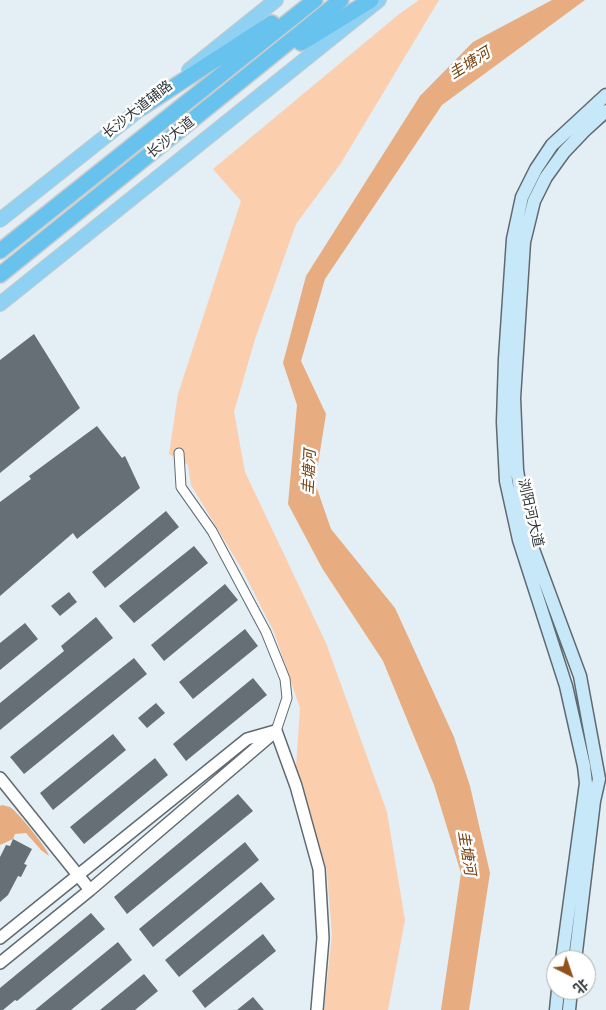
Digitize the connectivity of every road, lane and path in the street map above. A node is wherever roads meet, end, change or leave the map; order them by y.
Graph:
1 (276, 0) edge
2 (303, 0) edge
3 (315, 0) edge
4 (341, 0) edge
5 (371, 0) edge
6 (379, 0) edge
7 (248, 76) junction
8 (606, 94) edge
9 (142, 108) junction
10 (606, 111) edge
11 (0, 220) edge
12 (0, 251) edge
13 (0, 274) edge
14 (0, 304) edge
15 (180, 453) dead end
16 (276, 731) junction
17 (596, 771) edge
18 (0, 778) edge
19 (79, 874) junction
20 (90, 890) junction
21 (0, 938) edge
22 (564, 950) edge
23 (576, 950) edge
24 (0, 964) edge
25 (317, 1010) edge

1 - 9 main road, 长沙大道辅路
2 - 9 highway
3 - 12 highway, 长沙大道
4 - 7 highway, 长沙大道
5 - 7 highway
6 - 14 main road
7 - 13 highway, 长沙大道
8 - 17 main road, 浏阳河大道
9 - 11 main road, 长沙大道辅路
10 - 17 main road, 浏阳河大道
15 - 16 street
16 - 19 street
16 - 20 street
16 - 25 street
17 - 22 main road, 浏阳河大道
17 - 23 main road, 浏阳河大道
18 - 19 street
19 - 20 street
19 - 21 street
20 - 24 street

